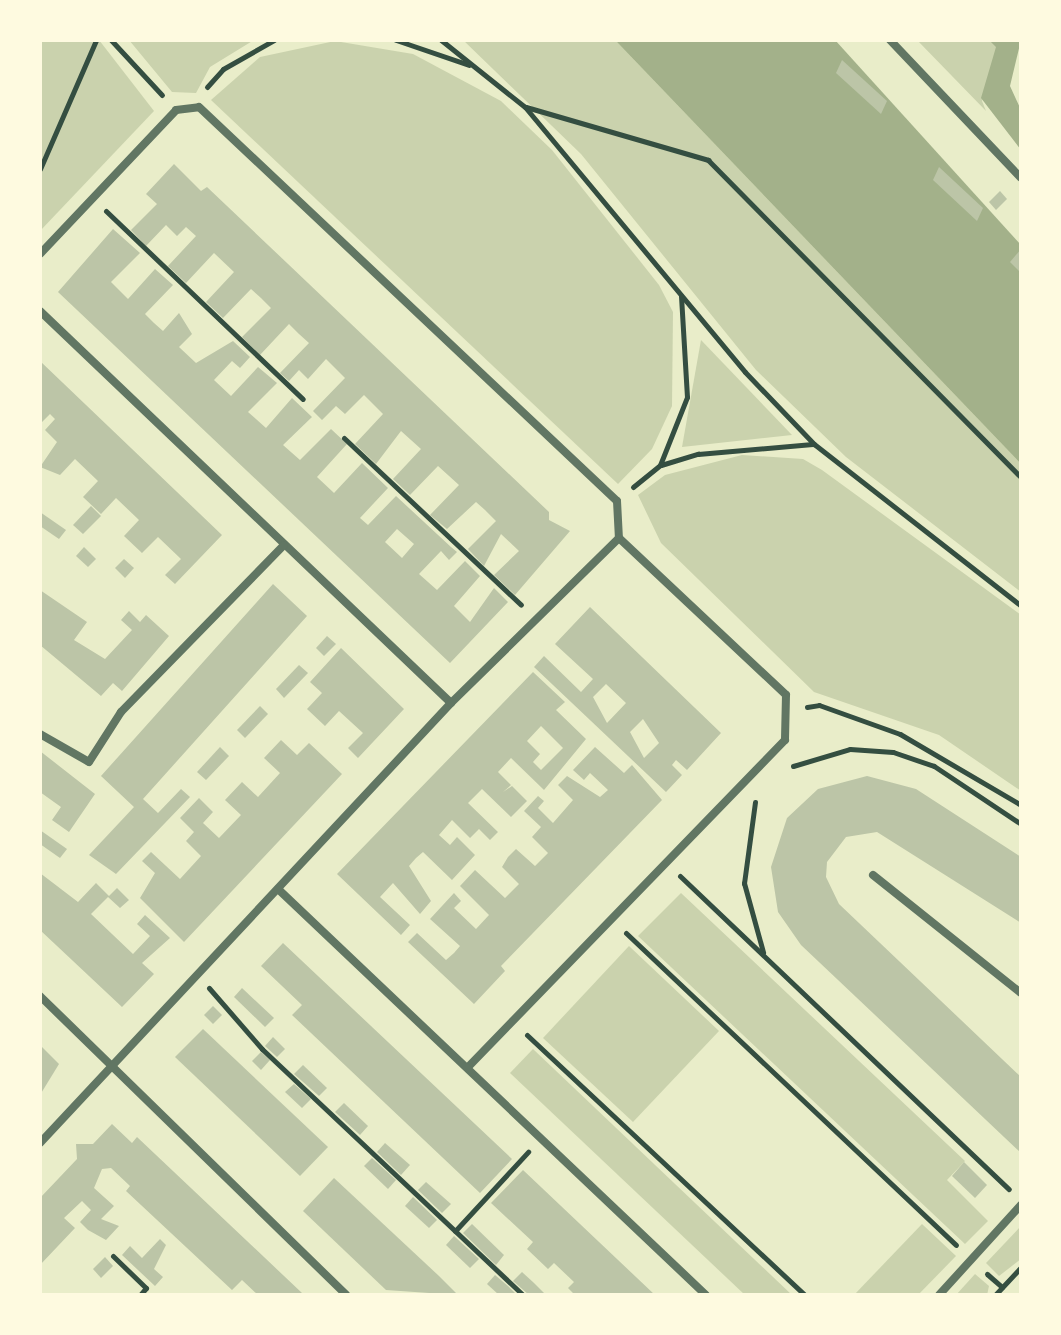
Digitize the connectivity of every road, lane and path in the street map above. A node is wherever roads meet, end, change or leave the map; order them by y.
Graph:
1 (96, 40) edge
2 (111, 40) edge
3 (274, 40) edge
4 (396, 40) edge
5 (441, 40) edge
6 (890, 40) edge
7 (474, 67) junction
8 (199, 107) junction
9 (525, 107) junction
10 (176, 110) junction
11 (40, 169) edge
12 (1021, 178) edge
13 (94, 199) junction
14 (40, 254) edge
15 (681, 295) junction
16 (40, 311) edge
17 (303, 399) dead end
18 (344, 438) dead end
19 (814, 444) junction
20 (660, 465) junction
21 (1021, 477) edge
22 (617, 501) junction
23 (619, 538) junction
24 (284, 545) junction
25 (1021, 606) edge
26 (535, 619) junction
27 (451, 703) junction
28 (789, 712) junction
29 (40, 734) edge
30 (788, 768) dead end
31 (762, 793) dead end
32 (1021, 805) edge
33 (1021, 824) edge
34 (666, 862) junction
35 (873, 875) dead end
36 (278, 889) junction
37 (611, 919) junction
38 (765, 956) junction
39 (198, 977) junction
40 (1021, 993) edge
41 (40, 996) edge
42 (512, 1021) junction
43 (112, 1067) junction
44 (468, 1067) junction
45 (540, 1139) junction
46 (40, 1143) edge
47 (1021, 1203) edge
48 (455, 1231) junction
49 (113, 1256) dead end
50 (970, 1259) junction
51 (1021, 1267) edge
52 (1002, 1287) junction
53 (140, 1295) edge
54 (346, 1295) edge
55 (523, 1295) edge
56 (706, 1295) edge
57 (805, 1295) edge
58 (939, 1295) edge
59 (995, 1295) edge

1 - 11 path
2 - 10 path
3 - 8 path
4 - 7 path
5 - 7 path
6 - 12 street
7 - 9 path
8 - 10 street
8 - 22 street
9 - 15 path
9 - 21 path
10 - 13 street
13 - 14 street
13 - 17 path
15 - 19 path
15 - 20 path
16 - 24 street
18 - 26 path
19 - 20 path
19 - 25 path
20 - 22 path
22 - 23 street
23 - 26 street
23 - 28 street
24 - 27 street
24 - 29 street
26 - 27 street
27 - 36 street
28 - 32 path
28 - 34 street
30 - 33 path
31 - 38 path
34 - 37 street
34 - 38 path
35 - 40 street
36 - 39 street
36 - 44 street
37 - 42 street
37 - 50 path
38 - 47 path
39 - 43 street
39 - 48 path
41 - 43 street
42 - 44 street
42 - 57 path
43 - 46 street
43 - 54 street
44 - 45 street
45 - 48 path
45 - 56 street
47 - 50 street
48 - 55 path
49 - 53 path
50 - 52 path
50 - 58 street
51 - 52 path
52 - 59 path

